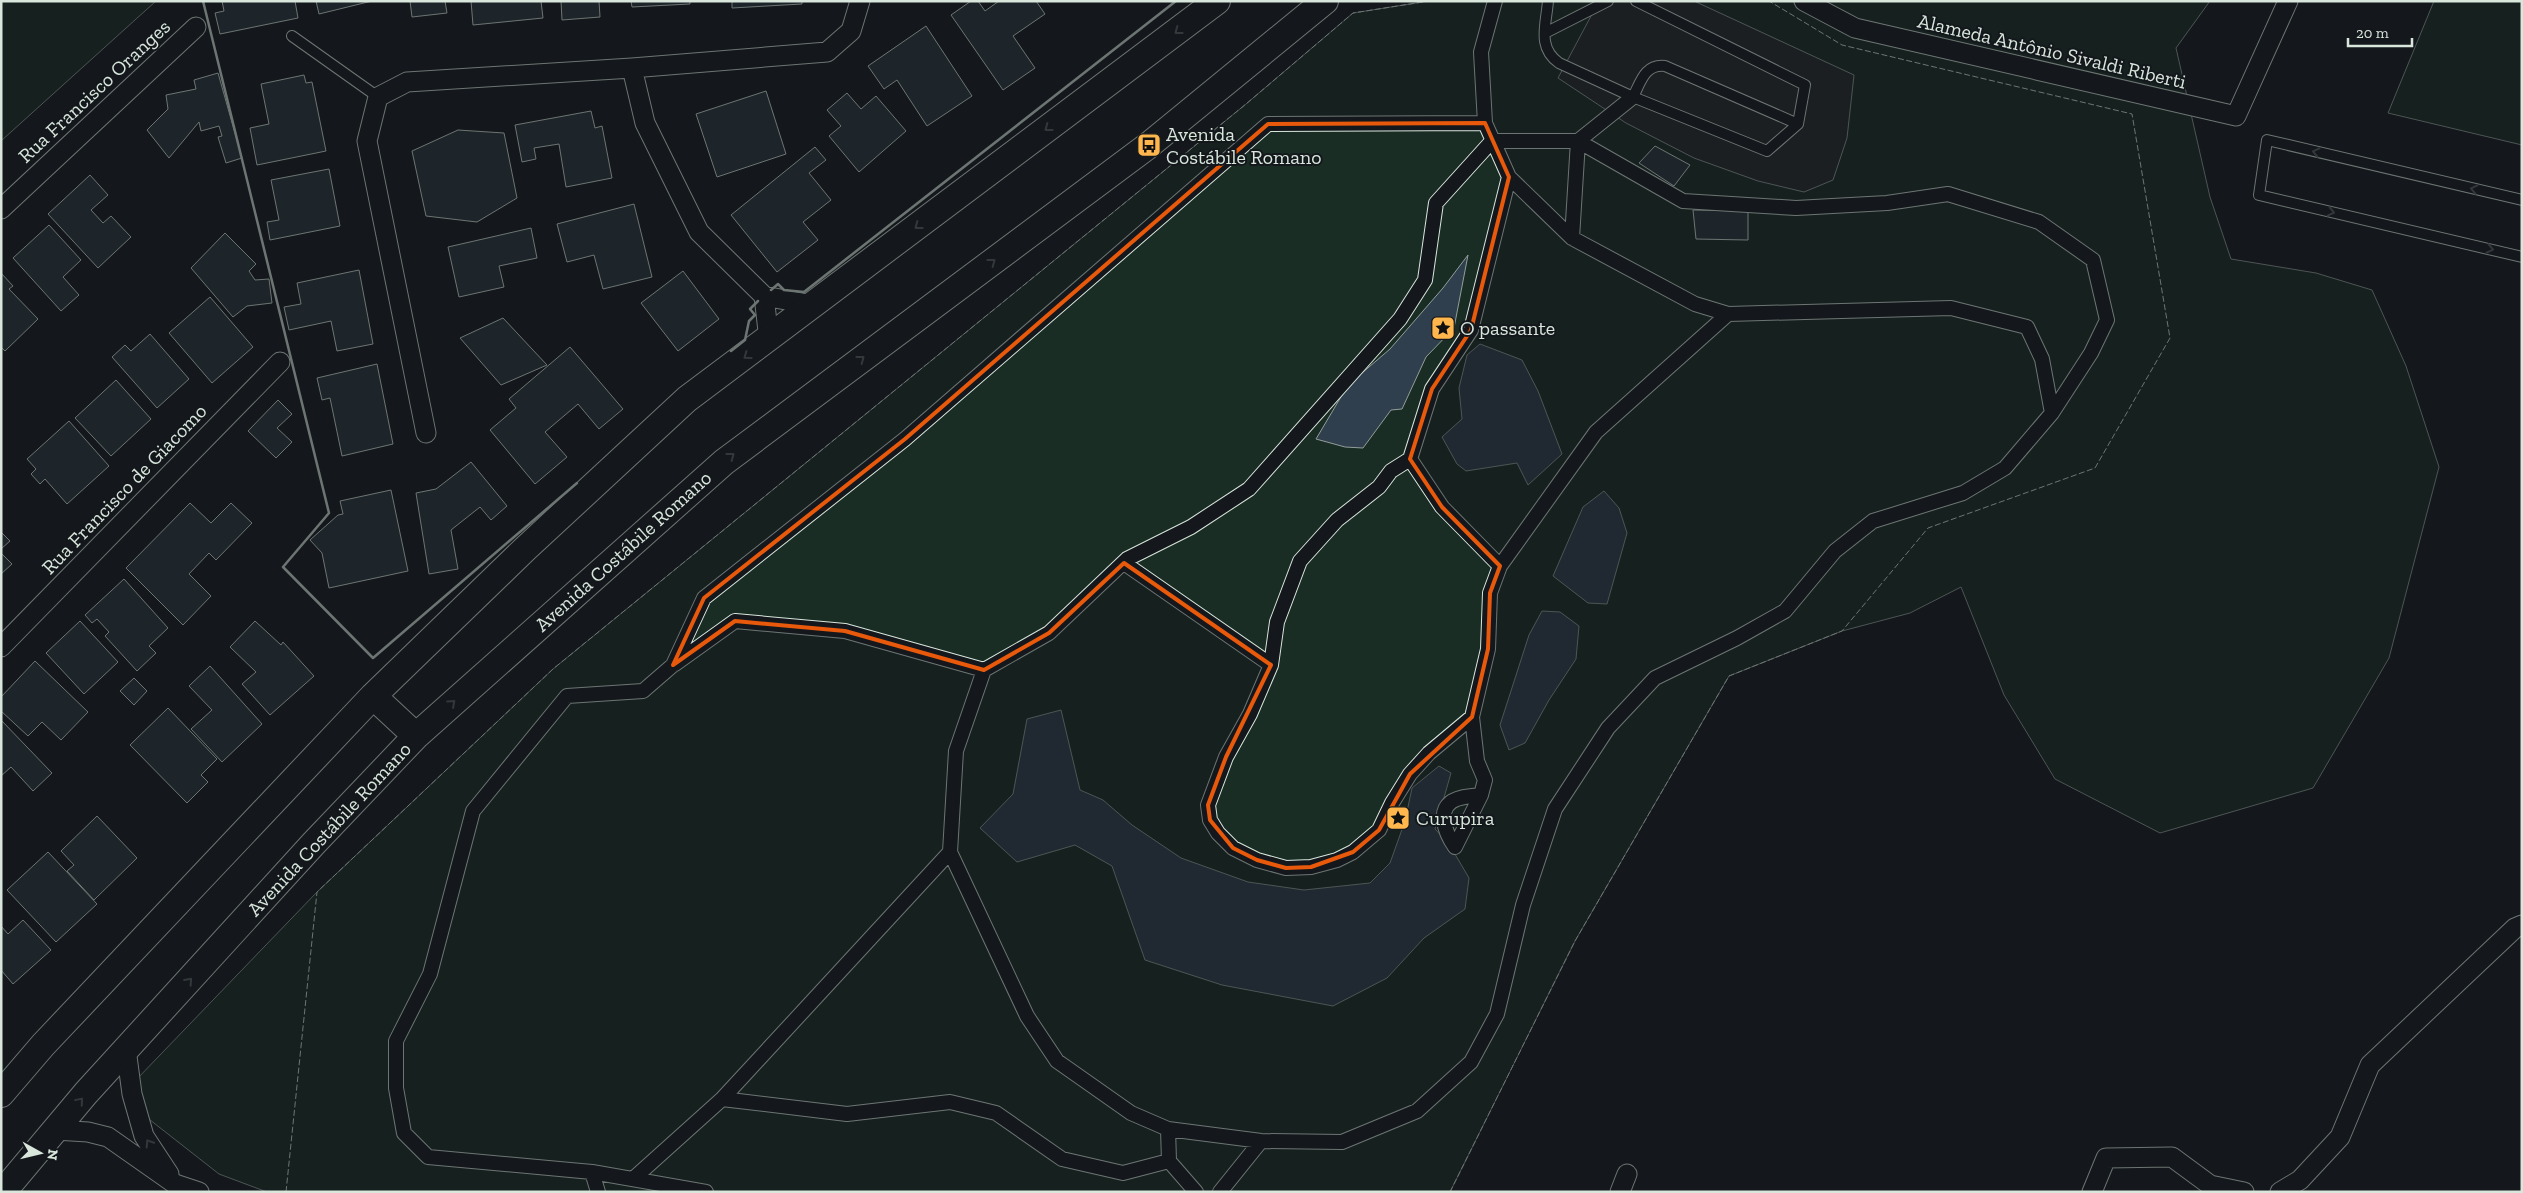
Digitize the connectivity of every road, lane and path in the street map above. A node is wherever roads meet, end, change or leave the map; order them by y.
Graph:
1 (860, 1) edge
2 (1217, 1) edge
3 (1325, 1) edge
4 (1495, 1) edge
5 (1548, 1) edge
6 (1608, 1) edge
7 (1636, 1) edge
8 (1804, 1) edge
9 (2288, 1) edge
10 (196, 27) dead end
11 (1545, 33) junction
12 (292, 36) dead end
13 (632, 68) junction
14 (378, 97) junction
15 (1633, 97) junction
16 (1485, 123) junction
17 (1798, 124) junction
18 (1492, 141) junction
19 (1578, 141) junction
20 (1509, 177) junction
21 (2522, 200) edge
22 (1, 209) edge
23 (1572, 238) junction
24 (2522, 257) edge
25 (764, 296) junction
26 (813, 306) junction
27 (1728, 314) junction
28 (769, 340) junction
29 (280, 362) dead end
30 (2052, 413) junction
31 (426, 433) dead end
32 (1410, 459) junction
33 (1124, 562) junction
34 (1500, 566) junction
35 (1, 647) edge
36 (674, 665) junction
37 (1271, 665) junction
38 (984, 670) junction
39 (373, 696) junction
40 (1472, 716) junction
41 (416, 736) junction
42 (1481, 795) dead end
43 (950, 852) junction
44 (2522, 925) edge
45 (126, 1049) junction
46 (1, 1094) edge
47 (722, 1099) junction
48 (1168, 1129) junction
49 (55, 1130) junction
50 (1261, 1141) junction
51 (1169, 1161) junction
52 (592, 1172) junction
53 (633, 1178) junction
54 (174, 1188) edge
55 (3, 1192) edge
56 (199, 1192) edge
57 (598, 1192) edge
58 (706, 1192) edge
59 (1196, 1192) edge
60 (1220, 1192) edge
61 (2092, 1192) edge
62 (2244, 1192) edge
63 (2280, 1192) edge

1 - 13 street
2 -> 26 main road
41 -> 3 main road, Avenida Costábile Romano
4 - 16 street
5 - 11 lane
6 - 11 lane
7 - 17 lane
8 - 9 street, Alameda Antônio Sivaldi Riberti
10 - 22 street, Rua Francisco Oranges
11 - 15 lane
12 - 14 lane
13 - 14 street
13 - 25 street
14 - 31 street
15 - 17 lane
15 - 17 lane
15 - 19 street
16 - 18 street
16 - 36 street
18 - 19 street
18 - 20 street
18 - 33 street
19 - 23 street
19 - 30 street
20 - 23 street
20 - 32 street
21 -> 24 lane
23 - 27 street
25 - 26 street
25 - 28 street
26 - 28 main road
27 - 30 street
27 - 34 street
28 -> 39 main road
29 - 35 street, Rua Francisco de Giacomo
30 - 50 street
32 - 34 street
32 - 37 street
33 - 37 street
33 - 38 street
34 - 40 street
36 - 38 street
36 - 52 street
37 - 40 street
38 - 43 street
39 - 41 main road
39 - 46 main road
40 - 42 street
45 -> 41 main road, Avenida Costábile Romano
43 - 47 street
43 - 48 street
44 - 63 street
49 -> 45 main road, Avenida Costábile Romano
54 -> 45 street
47 - 51 street
47 - 53 street
48 - 50 street
48 - 51 street
49 - 54 street
49 - 55 main road, Avenida Costábile Romano
50 - 60 street
51 - 59 street
52 - 53 street
52 - 57 street
53 - 58 street
54 - 56 street
61 - 62 street

